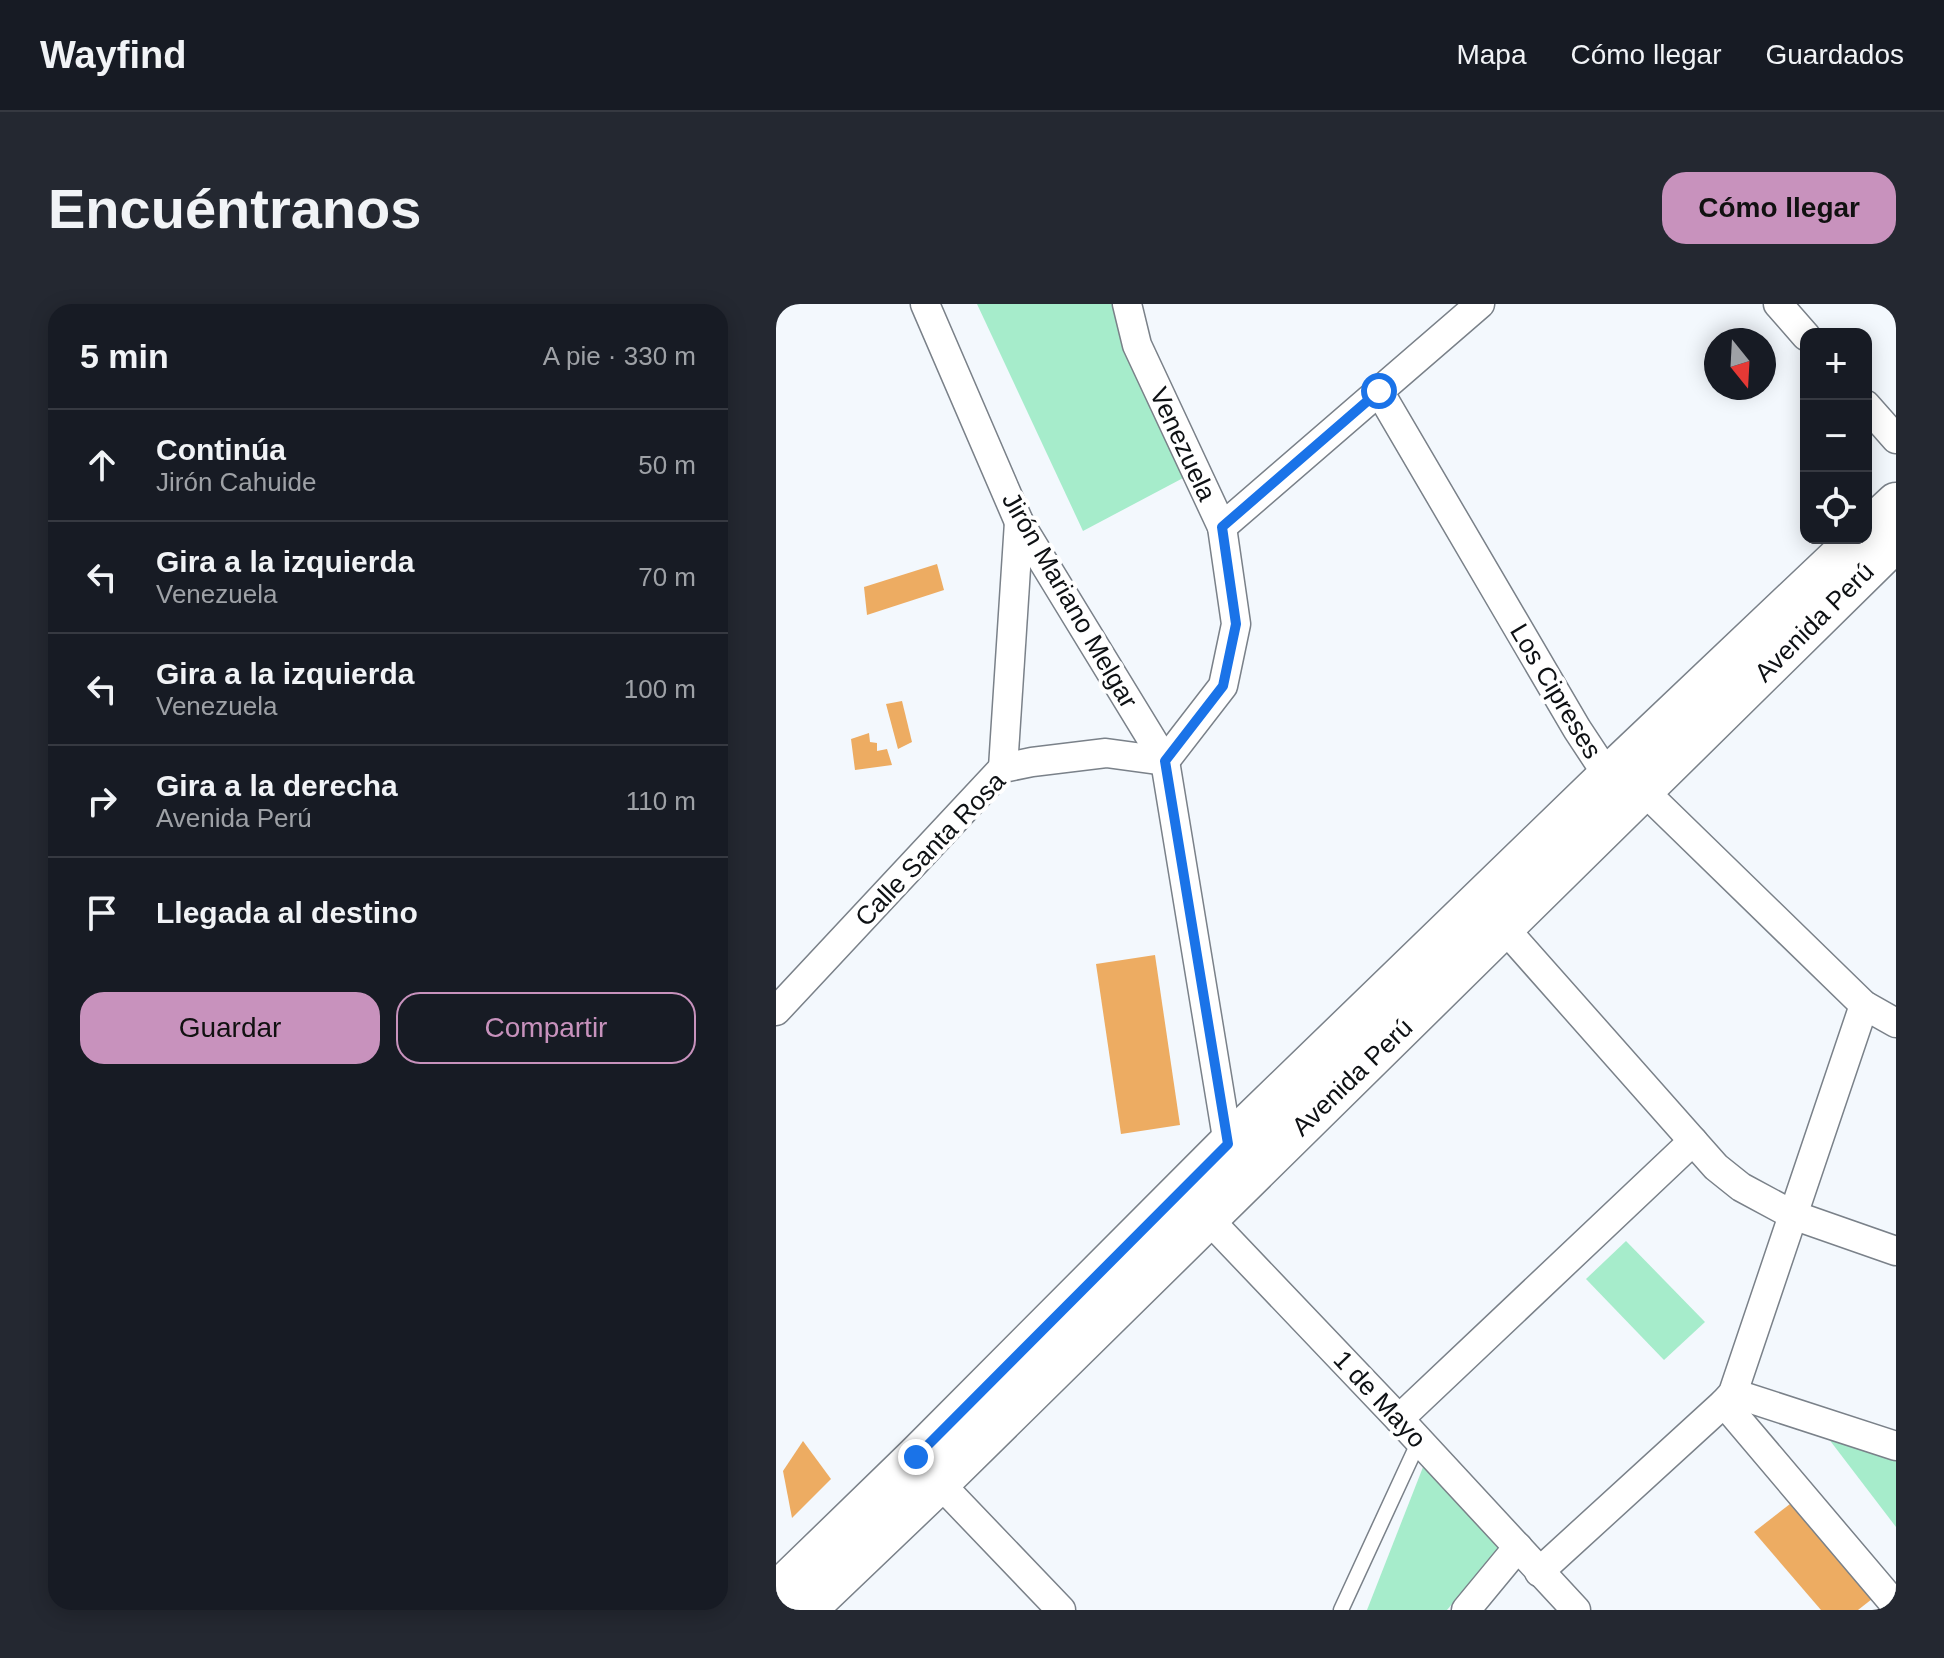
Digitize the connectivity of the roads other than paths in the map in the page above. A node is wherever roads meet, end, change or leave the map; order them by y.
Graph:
1 (925, 304) edge
2 (1127, 304) edge
3 (1480, 304) edge
4 (1778, 304) edge
5 (1800, 329) edge
6 (1379, 391) junction
7 (1872, 412) edge
8 (1896, 439) edge
9 (1896, 503) edge
10 (1019, 522) junction
11 (1872, 525) edge
12 (1222, 527) junction
13 (1896, 541) edge
14 (1853, 544) edge
15 (1165, 761) junction
16 (1003, 768) junction
17 (1626, 783) junction
18 (1492, 914) junction
19 (1864, 1005) junction
20 (776, 1011) edge
21 (1896, 1023) edge
22 (1693, 1141) junction
23 (1228, 1144) junction
24 (1250, 1177) junction
25 (1194, 1204) junction
26 (1793, 1215) junction
27 (1896, 1251) edge
28 (1729, 1398) junction
29 (1399, 1419) junction
30 (1419, 1441) junction
31 (1896, 1446) edge
32 (927, 1470) junction
33 (1518, 1547) junction
34 (1539, 1572) junction
35 (776, 1593) edge
36 (1896, 1606) edge
37 (806, 1610) edge
38 (1061, 1610) edge
39 (1341, 1610) edge
40 (1466, 1610) edge
41 (1576, 1610) edge

1 - 10 street, Jirón Mariano Melgar
2 - 12 street, Venezuela
3 - 6 street
4 - 5 street
6 - 12 street
6 - 17 street, Los Cipreses
7 - 8 street
9 - 11 main road, Avenida Perú
10 - 15 street, Jirón Mariano Melgar
10 - 16 street
12 - 15 street, Venezuela
13 - 17 main road, Avenida Perú
14 - 17 main road, Avenida Perú
15 - 16 street, Calle Santa Rosa
15 - 23 street
16 - 20 street, Calle Santa Rosa
17 - 18 main road, Avenida Perú
17 - 19 street, Los Cipreses
18 - 22 street
18 - 23 main road, Avenida Perú
18 - 24 main road, Avenida Perú
19 - 21 street, Los Cipreses
19 - 26 street
22 - 26 street
22 - 29 street
23 - 24 street
23 - 25 main road, Avenida Perú
24 - 25 main road, Avenida Perú
25 - 29 street, 1 de Mayo
25 - 32 main road, Avenida Perú
26 - 27 street
26 - 28 street
28 - 31 street
28 - 34 street
28 - 36 street
29 - 30 street, 1 de Mayo
30 - 33 street, 1 de Mayo
30 - 39 lane
32 - 35 main road, Avenida Perú
32 - 37 main road, Avenida Perú
32 - 38 street
33 - 34 street, 1 de Mayo
33 - 40 street
34 - 41 street, 1 de Mayo

